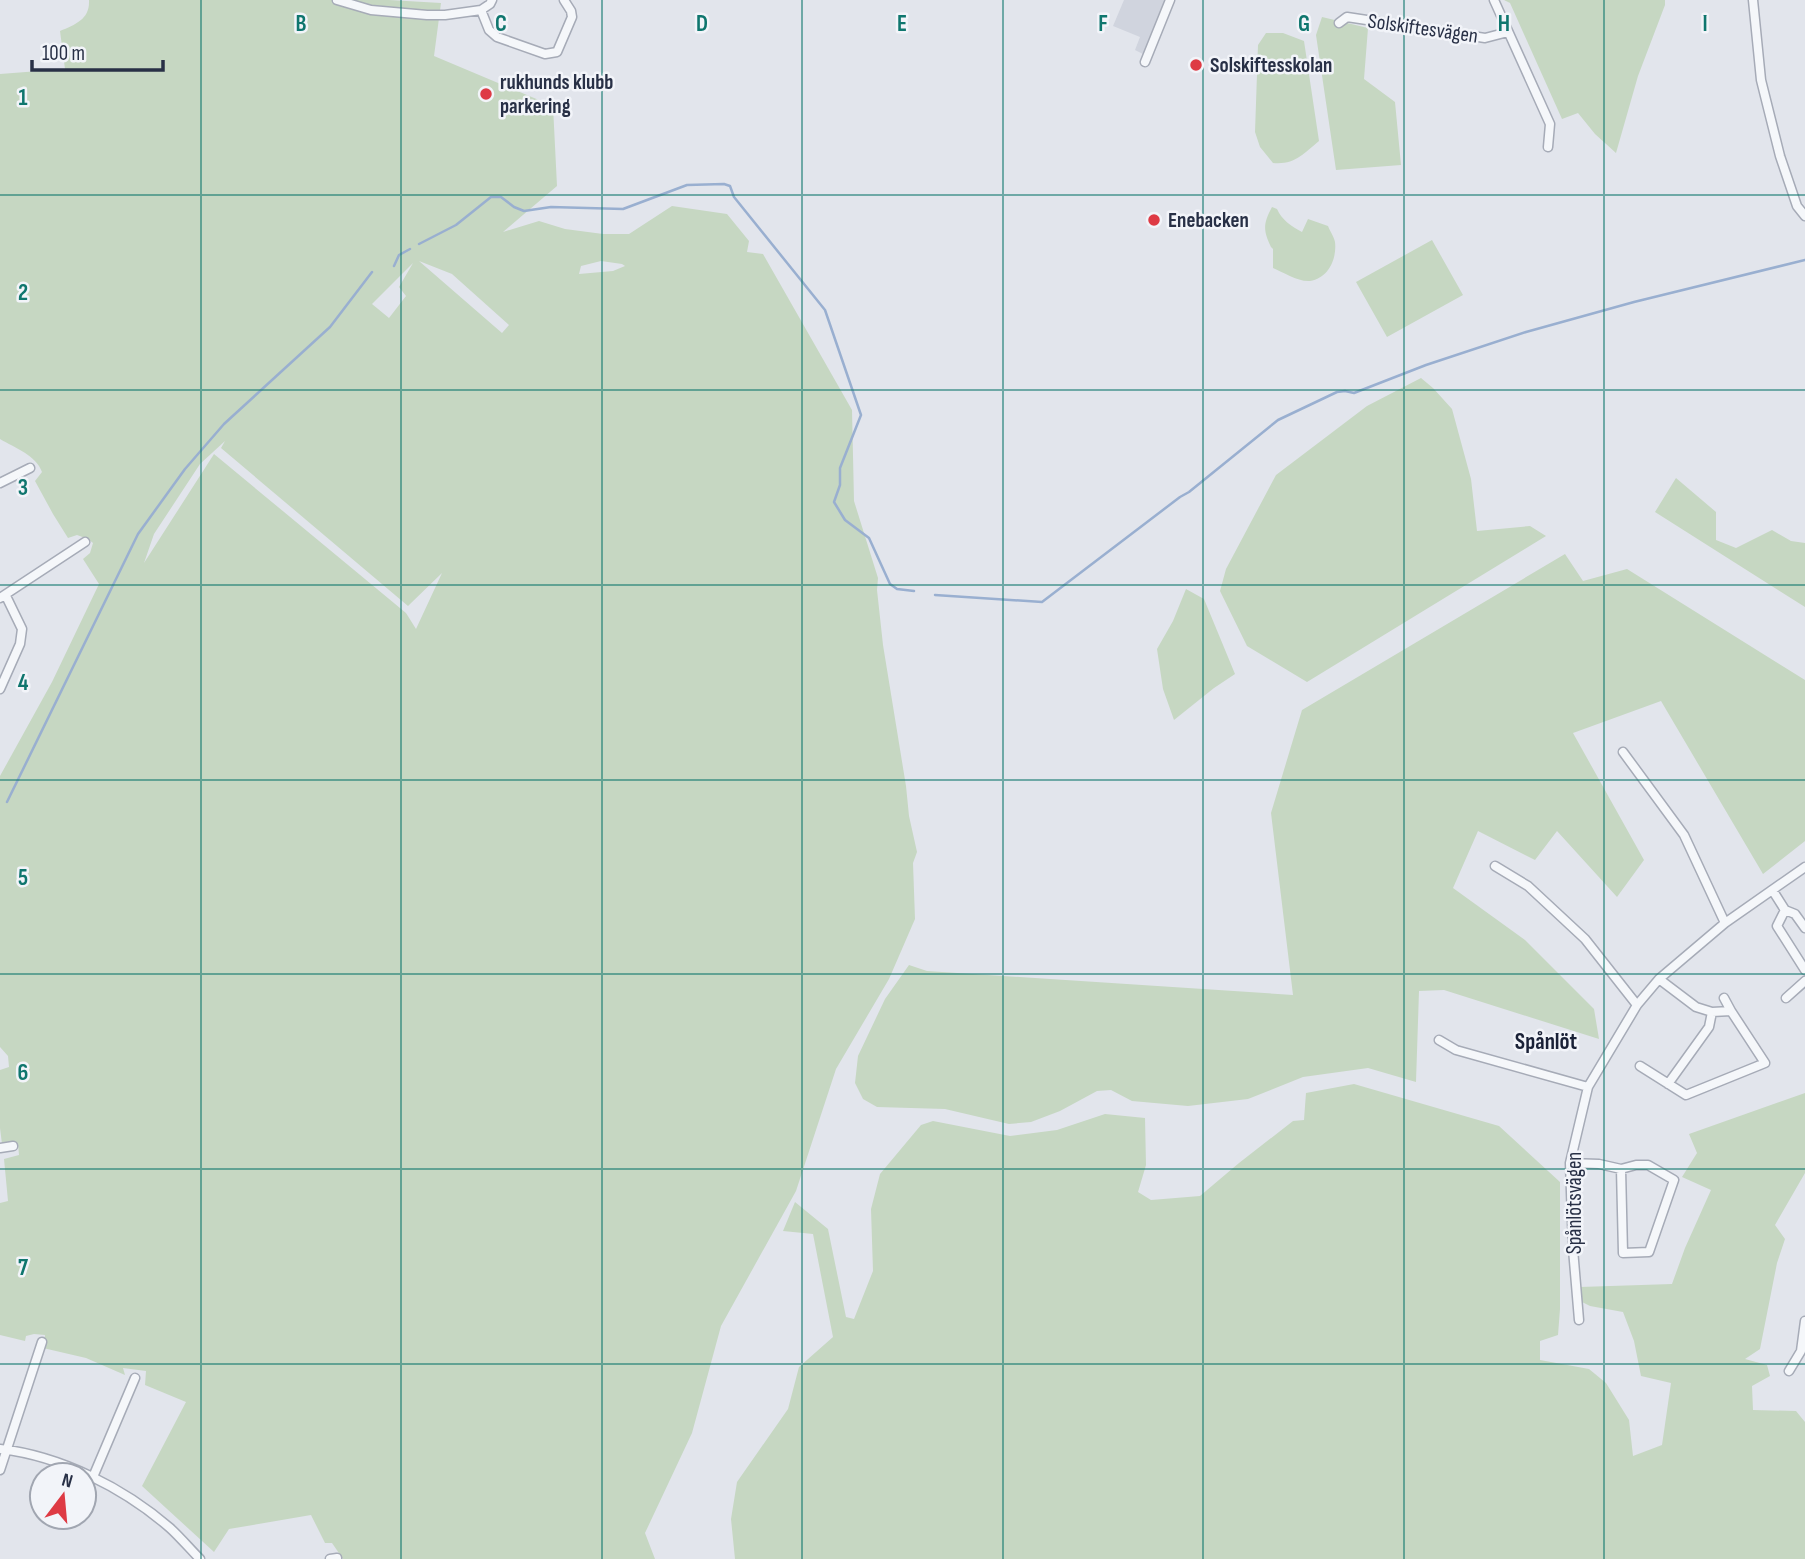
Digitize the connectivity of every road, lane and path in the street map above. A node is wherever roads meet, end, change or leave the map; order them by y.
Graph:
1 (337, 0) edge
2 (492, 0) edge
3 (564, 0) edge
4 (1170, 0) edge
5 (1494, 0) edge
6 (1753, 0) edge
7 (481, 10) junction
8 (1339, 23) dead end
9 (1508, 32) junction
10 (1145, 62) dead end
11 (1548, 147) dead end
12 (1805, 216) edge
13 (30, 468) dead end
14 (0, 484) edge
15 (85, 542) dead end
16 (3, 597) edge
17 (0, 689) edge
18 (1623, 752) dead end
19 (1495, 866) dead end
20 (1805, 867) edge
21 (1773, 891) junction
22 (1785, 910) junction
23 (1724, 923) junction
24 (1805, 928) edge
25 (1805, 970) edge
26 (1659, 979) junction
27 (1805, 981) edge
28 (1724, 998) dead end
29 (1786, 998) dead end
30 (1637, 1005) junction
31 (1731, 1011) junction
32 (1712, 1012) junction
33 (1439, 1040) dead end
34 (1640, 1066) dead end
35 (1668, 1084) junction
36 (1588, 1087) junction
37 (13, 1146) dead end
38 (0, 1148) edge
39 (1570, 1163) junction
40 (1621, 1169) junction
41 (1579, 1320) dead end
42 (1805, 1321) edge
43 (42, 1342) dead end
44 (1789, 1371) dead end
45 (135, 1378) dead end
46 (3, 1449) edge
47 (48, 1461) edge
48 (98, 1465) edge
49 (0, 1470) edge
50 (98, 1480) edge
51 (200, 1559) edge

1 - 7 street
2 - 7 street
3 - 7 street
4 - 10 street
5 - 9 street, Solskiftesvägen
6 - 12 street
8 - 9 street, Solskiftesvägen
9 - 11 street, Solskiftesvägen
13 - 14 street
15 - 16 street
16 - 17 street
18 - 23 street
19 - 30 street
20 - 21 street, Spånlötsvägen
21 - 22 street
21 - 23 street, Spånlötsvägen
22 - 24 street
22 - 25 street
23 - 26 street, Spånlötsvägen
26 - 30 street, Spånlötsvägen
26 - 32 street
27 - 29 street
28 - 31 street
30 - 36 street, Spånlötsvägen
31 - 32 street
31 - 35 street
32 - 35 street
33 - 36 street
34 - 35 street
36 - 39 street, Spånlötsvägen
37 - 38 street
39 - 40 street
39 - 41 street, Spånlötsvägen
40 - 40 street
42 - 44 street
43 - 46 street
45 - 48 street
46 - 47 street
46 - 49 street
50 - 51 street

